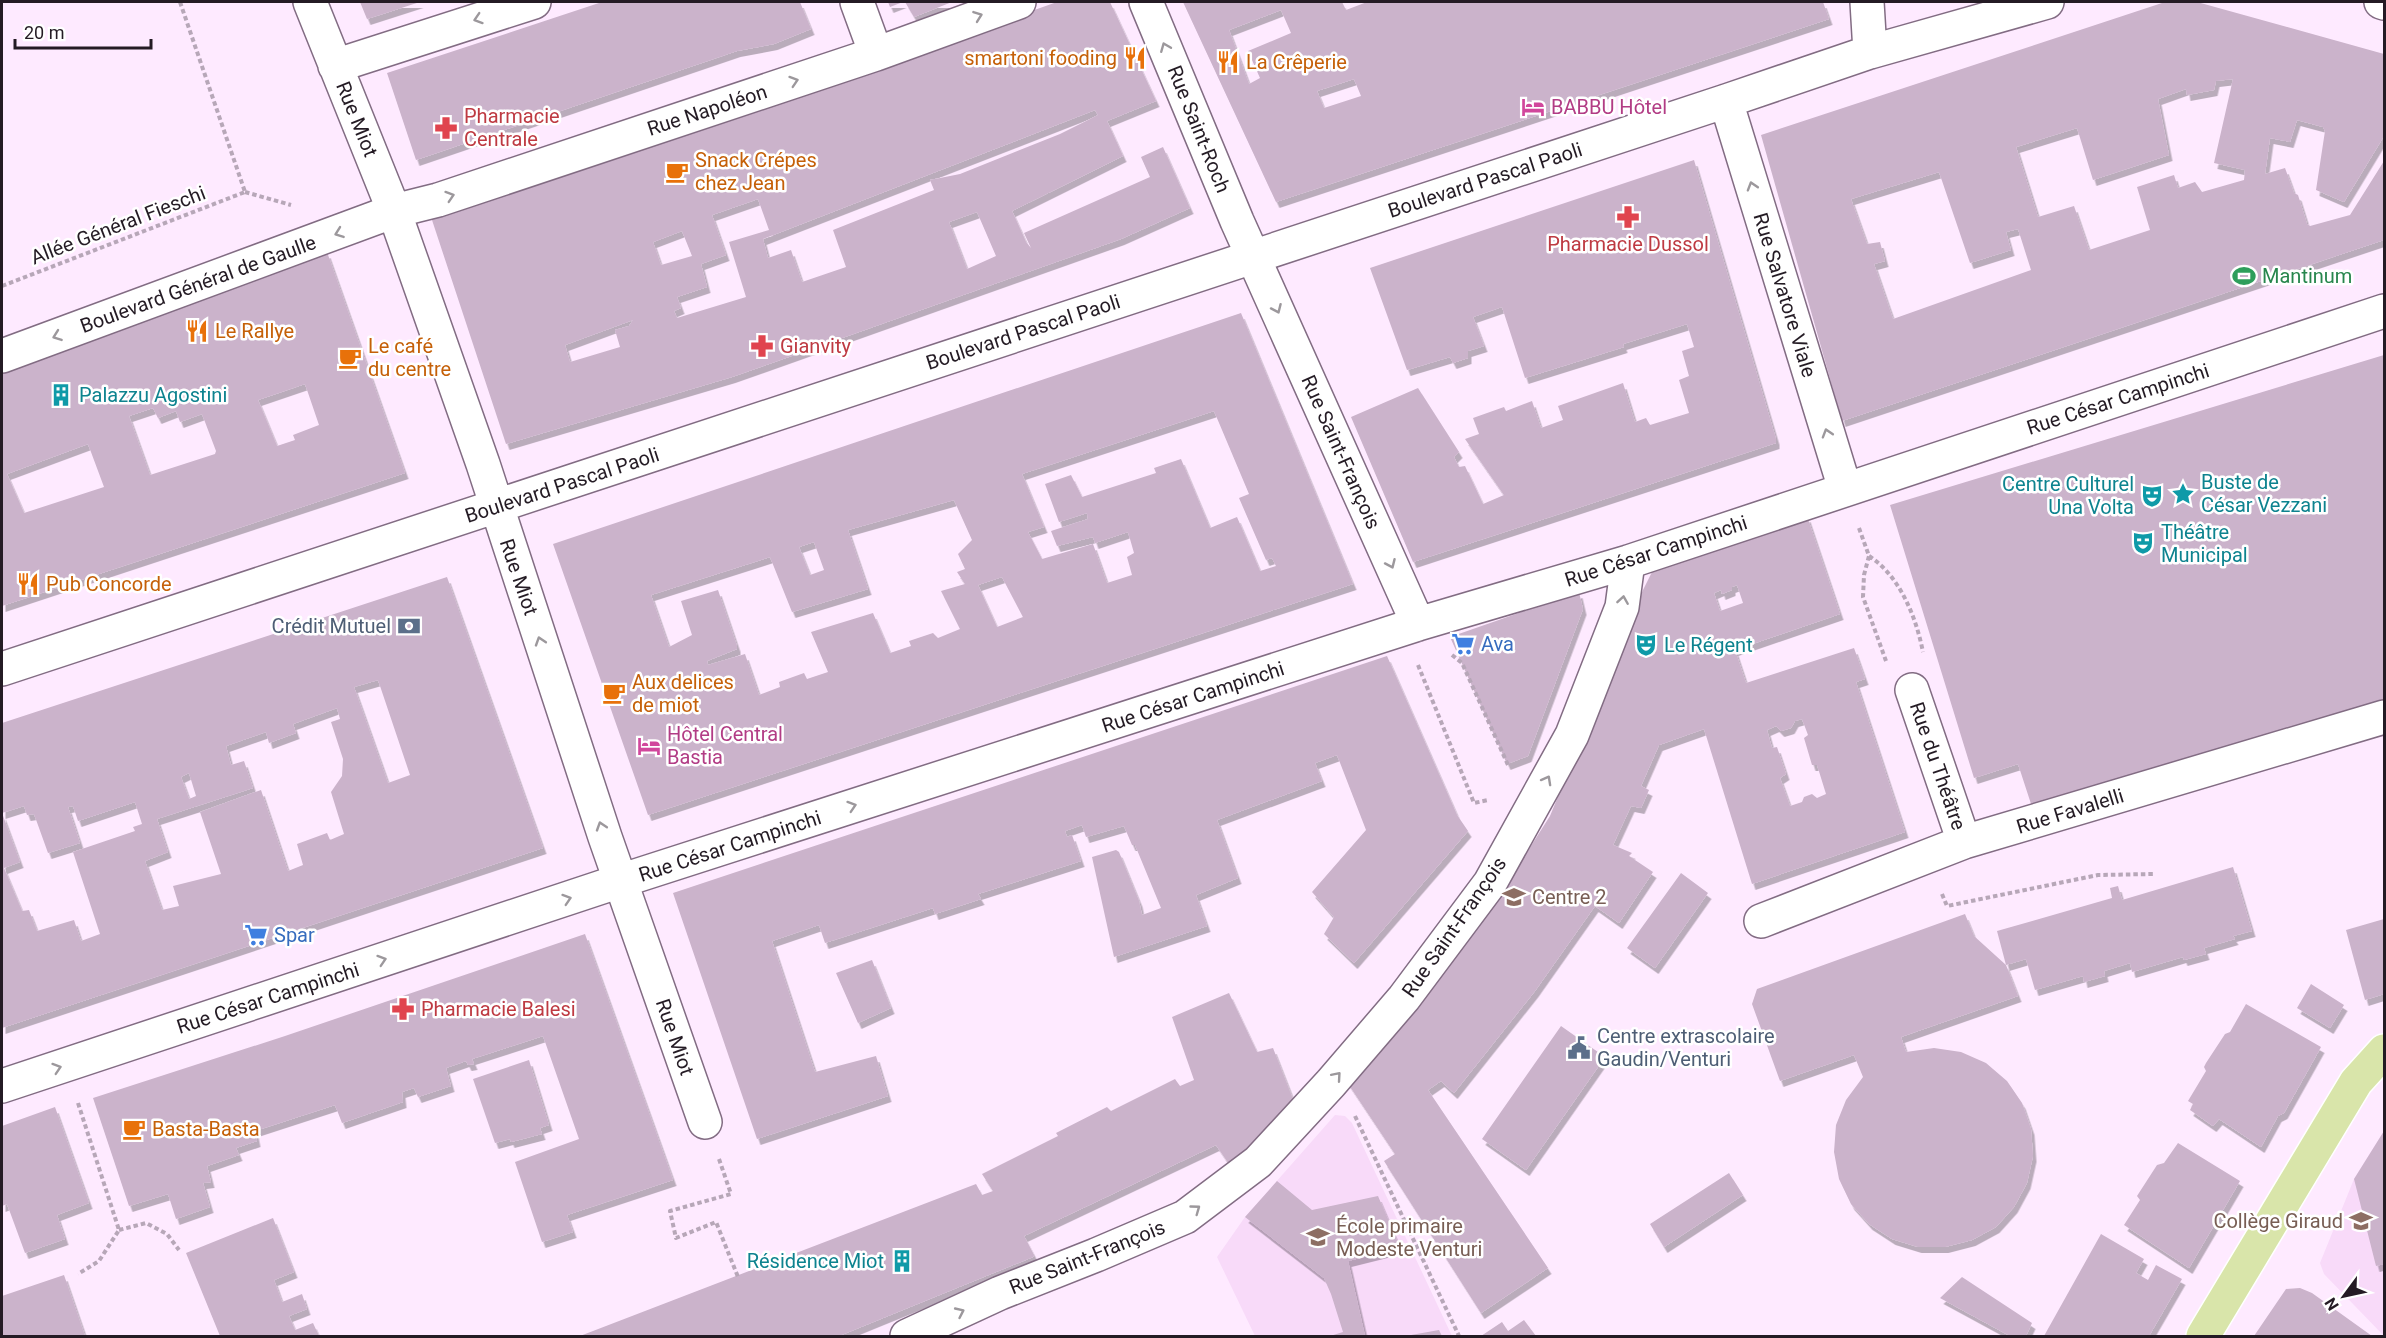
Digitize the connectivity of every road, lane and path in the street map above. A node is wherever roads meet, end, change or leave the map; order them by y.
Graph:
1 (180, 2) edge
2 (310, 2) edge
3 (534, 2) edge
4 (857, 2) edge
5 (1019, 2) edge
6 (1146, 2) edge
7 (1867, 2) edge
8 (2047, 2) edge
9 (1870, 52) junction
10 (876, 54) junction
11 (335, 66) junction
12 (1726, 101) junction
13 (394, 211) junction
14 (1254, 256) junction
15 (2, 286) edge
16 (2385, 311) edge
17 (2, 356) edge
18 (1845, 489) junction
19 (496, 507) junction
20 (1628, 562) junction
21 (1418, 624) junction
22 (2, 669) edge
23 (1912, 690) junction
24 (2385, 717) edge
25 (1508, 766) dead end
26 (1519, 831) junction
27 (1964, 842) junction
28 (2154, 874) dead end
29 (620, 881) junction
30 (1947, 906) dead end
31 (1761, 921) dead end
32 (2385, 1051) edge
33 (65, 1065) junction
34 (1332, 1083) junction
35 (2, 1086) edge
36 (705, 1122) joint
37 (119, 1230) junction
38 (178, 1250) dead end
39 (78, 1274) dead end
40 (738, 1277) dead end
41 (907, 1336) edge
42 (1459, 1336) edge
43 (2204, 1336) edge

1 - 15 path, Allée Général Fieschi
2 - 11 street, Rue Miot
3 -> 11 street
4 - 10 street
10 -> 5 street, Rue Napoléon
14 -> 6 street, Rue Saint-Roch
7 - 9 street
8 - 9 street, Boulevard Pascal Paoli
9 - 12 street, Boulevard Pascal Paoli
13 -> 10 street, Rue Napoléon
11 - 13 street, Rue Miot
12 - 14 street, Boulevard Pascal Paoli
18 -> 12 street, Rue Salvatore Viale
13 -> 17 street, Boulevard Général de Gaulle
13 - 19 street, Rue Miot
14 - 19 street, Boulevard Pascal Paoli
14 -> 21 street, Rue Saint-François
16 - 18 street, Rue César Campinchi
18 - 20 street, Rue César Campinchi
19 - 22 street, Boulevard Pascal Paoli
29 -> 19 street, Rue Miot
20 - 21 street, Rue César Campinchi
26 -> 20 street, Rue Saint-François
21 - 25 path
21 - 26 path
29 -> 21 street, Rue César Campinchi
23 - 23 path
23 - 27 street, Rue du Théâtre
24 - 27 street, Rue Favalelli
34 -> 26 street, Rue Saint-François
27 - 31 street, Rue Favalelli
28 - 30 path
33 -> 29 street, Rue César Campinchi
29 - 36 street, Rue Miot
32 - 43 main road
35 -> 33 street, Rue César Campinchi
33 - 37 path
41 -> 34 street, Rue Saint-François
34 - 42 path
36 - 40 path
37 - 38 path
37 - 39 path

